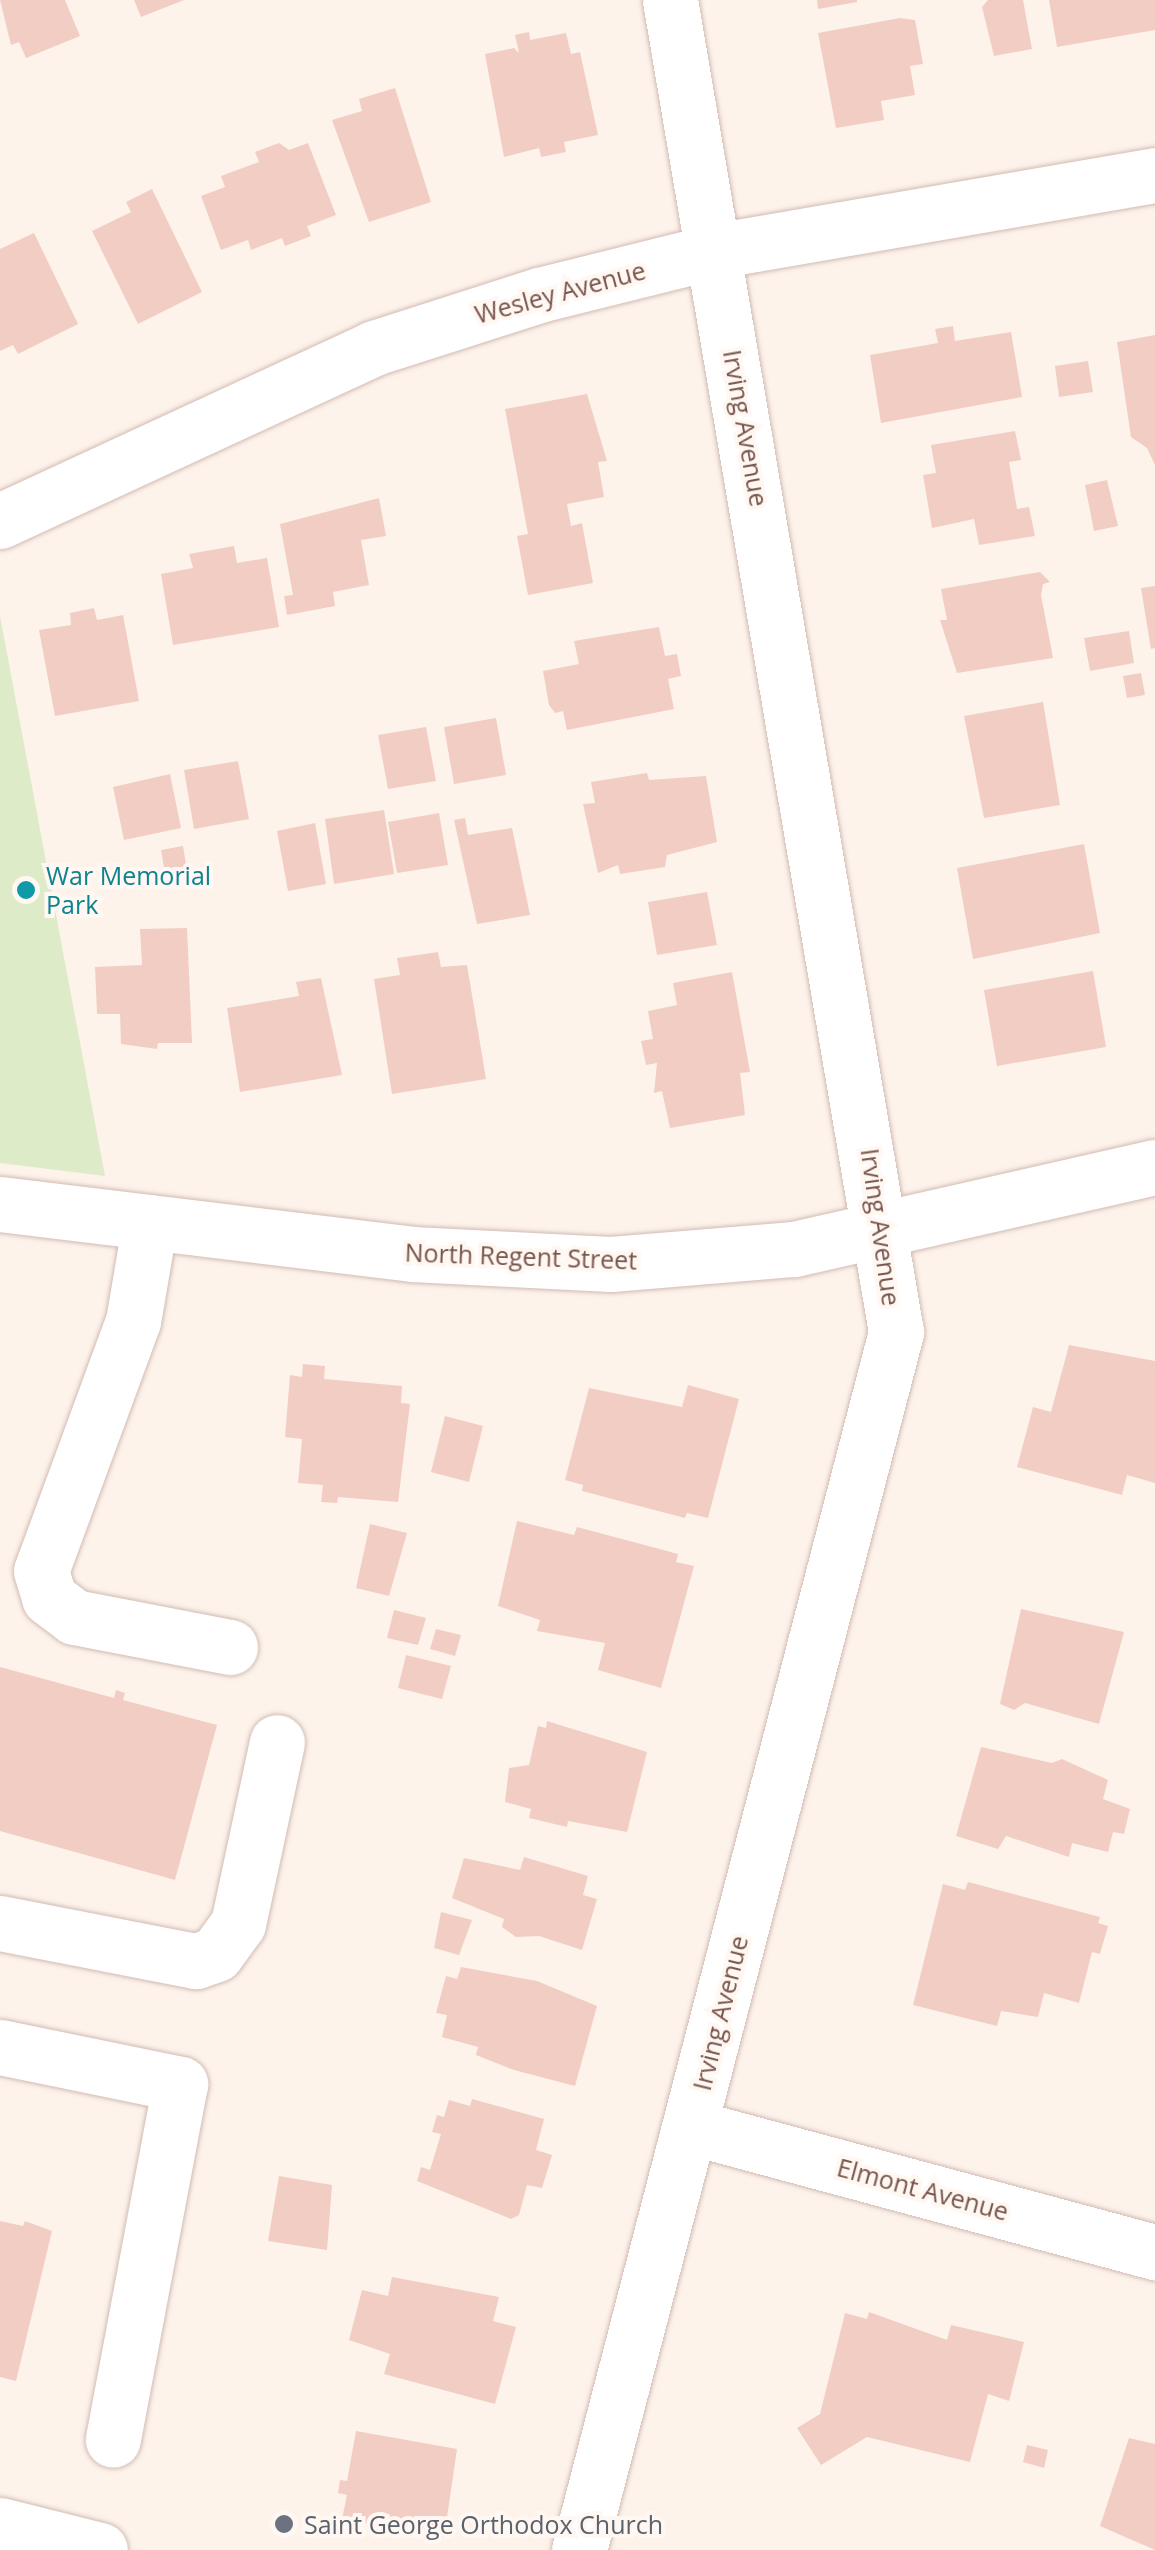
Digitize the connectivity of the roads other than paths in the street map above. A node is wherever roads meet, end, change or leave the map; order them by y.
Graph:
1 (670, 0) edge
2 (1155, 175) edge
3 (716, 251) junction
4 (0, 521) edge
5 (1155, 1167) edge
6 (0, 1204) edge
7 (150, 1222) junction
8 (882, 1230) junction
9 (230, 1647) dead end
10 (277, 1742) dead end
11 (0, 1923) edge
12 (0, 2047) edge
13 (691, 2126) junction
14 (1155, 2252) edge
15 (113, 2440) dead end
16 (0, 2525) edge
17 (100, 2550) edge
18 (578, 2550) edge

1 - 3 street, Irving Avenue
2 - 3 street, Wesley Avenue
3 - 4 street, Wesley Avenue
3 - 8 street, Irving Avenue
5 - 8 street, North Regent Street
6 - 7 street, North Regent Street
7 - 8 street, North Regent Street
7 - 9 street
8 - 13 street, Irving Avenue
10 - 11 street
12 - 15 street
13 - 14 street, Elmont Avenue
13 - 18 street, Irving Avenue
16 - 17 street

